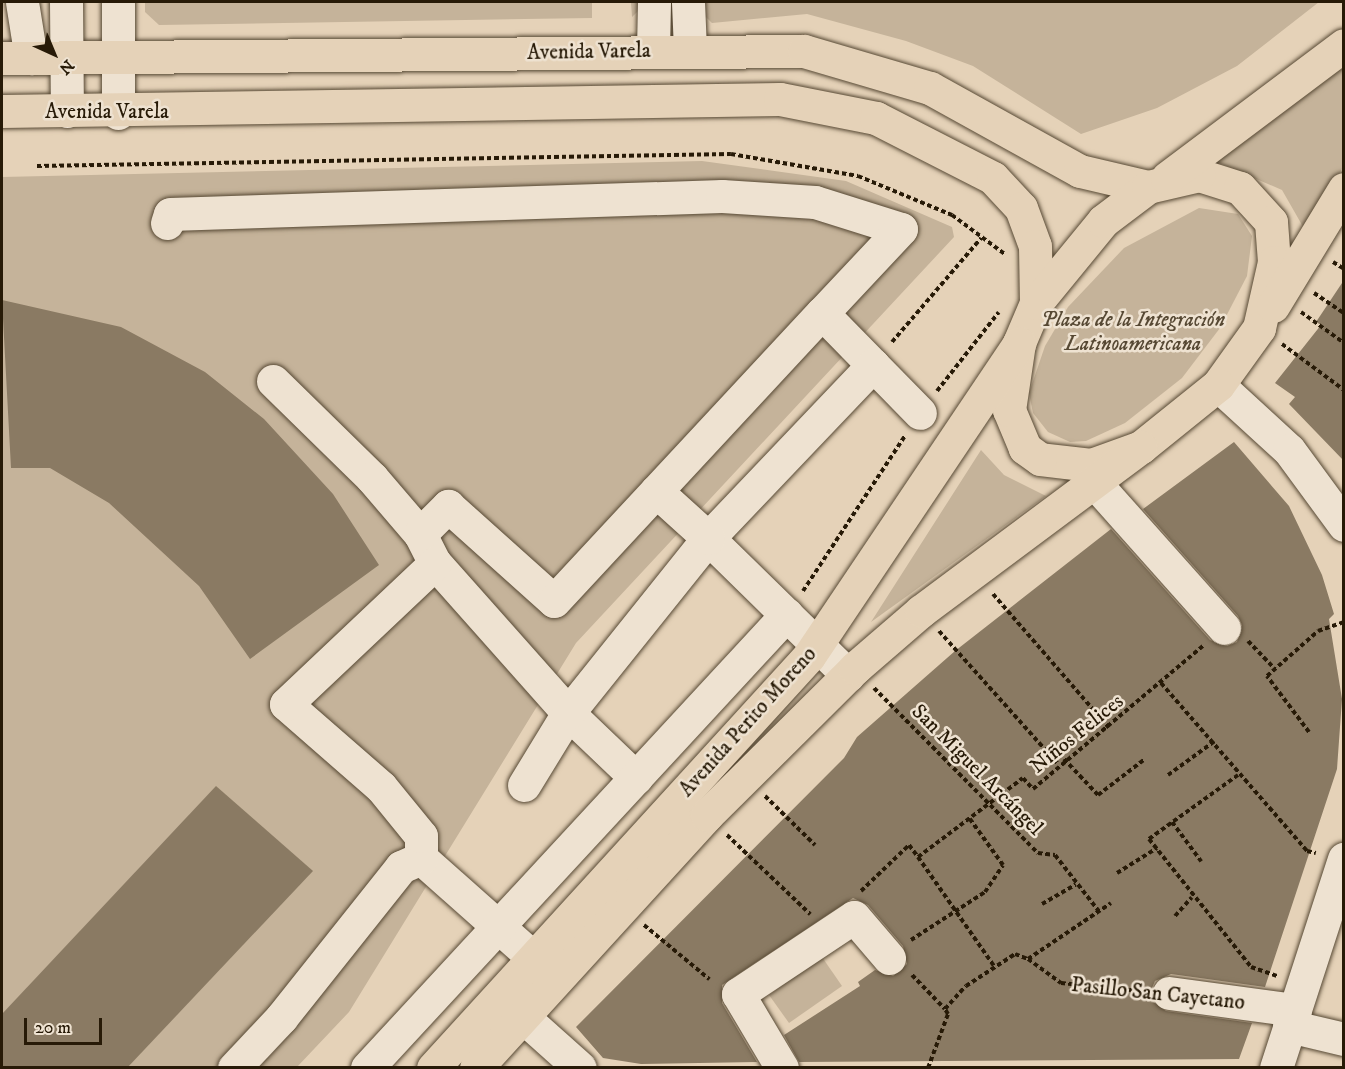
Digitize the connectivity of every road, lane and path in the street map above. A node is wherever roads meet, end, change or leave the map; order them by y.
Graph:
1 (22, 2) edge
2 (66, 2) edge
3 (118, 2) edge
4 (654, 2) edge
5 (688, 2) edge
6 (1344, 28) edge
7 (1344, 45) edge
8 (653, 50) junction
9 (690, 50) junction
10 (16, 58) edge
11 (117, 58) junction
12 (64, 59) junction
13 (1309, 69) junction
14 (2, 111) edge
15 (67, 111) junction
16 (118, 113) junction
17 (147, 162) dead end
18 (37, 166) dead end
19 (1157, 183) junction
20 (1344, 189) edge
21 (167, 223) dead end
22 (981, 238) dead end
23 (1285, 287) junction
24 (1036, 303) junction
25 (822, 313) junction
26 (1344, 313) edge
27 (1259, 328) junction
28 (1019, 343) junction
29 (1344, 343) edge
30 (873, 365) junction
31 (273, 381) dead end
32 (1218, 385) junction
33 (1344, 390) edge
34 (920, 413) dead end
35 (1141, 447) junction
36 (1095, 483) junction
37 (656, 491) junction
38 (1344, 525) edge
39 (420, 534) junction
40 (708, 538) junction
41 (435, 563) junction
42 (974, 573) junction
43 (921, 611) junction
44 (787, 614) junction
45 (1344, 622) edge
46 (1224, 628) joint
47 (818, 644) junction
48 (851, 671) junction
49 (1161, 683) junction
50 (568, 713) junction
51 (1109, 728) junction
52 (1309, 732) dead end
53 (1215, 741) junction
54 (1064, 759) junction
55 (1145, 759) dead end
56 (1059, 765) junction
57 (1168, 775) dead end
58 (1238, 775) junction
59 (745, 777) junction
60 (636, 778) junction
61 (524, 785) dead end
62 (992, 802) junction
63 (708, 815) junction
64 (970, 819) junction
65 (1173, 822) junction
66 (815, 845) dead end
67 (1156, 848) junction
68 (918, 857) junction
69 (1334, 857) edge
70 (421, 858) junction
71 (1201, 861) dead end
72 (1117, 873) dead end
73 (1076, 884) junction
74 (1192, 897) junction
75 (1111, 903) dead end
76 (1042, 904) dead end
77 (622, 908) junction
78 (1098, 910) junction
79 (955, 911) junction
80 (1175, 916) dead end
81 (854, 917) junction
82 (500, 924) junction
83 (826, 935) junction
84 (534, 956) junction
85 (892, 956) junction
86 (1028, 959) junction
87 (994, 966) junction
88 (558, 979) junction
89 (709, 979) dead end
90 (1169, 993) joint
91 (1296, 1007) junction
92 (945, 1009) junction
93 (523, 1017) junction
94 (1344, 1039) edge
95 (234, 1068) edge
96 (367, 1068) edge
97 (434, 1068) edge
98 (476, 1068) edge
99 (580, 1068) edge
100 (782, 1068) edge
101 (928, 1068) edge
102 (1276, 1068) edge

1 - 10 street
2 - 12 street
3 - 11 street
4 - 8 street
5 - 9 street
6 - 13 main road
7 - 13 main road
8 - 9 main road, Avenida Varela
8 - 11 main road, Avenida Varela
9 - 19 main road, Avenida Varela
10 - 12 main road, Avenida Varela
11 - 12 main road, Avenida Varela
11 - 16 street
12 - 15 street
13 - 19 main road
14 - 15 main road, Avenida Varela
15 - 16 main road, Avenida Varela
16 - 24 main road, Avenida Varela
17 - 18 path
19 - 24 main road
19 - 27 main road
20 - 23 main road
21 - 25 street
22 - 30 path
23 - 26 path
23 - 27 main road
23 - 29 path
24 - 28 main road
25 - 30 street
25 - 37 street
27 - 32 main road, Avenida Perito Moreno
27 - 33 path
28 - 35 main road
28 - 47 main road, Avenida Perito Moreno
30 - 34 street
30 - 40 street
31 - 39 street
32 - 35 main road, Avenida Perito Moreno
32 - 38 street
35 - 36 main road, Avenida Perito Moreno
36 - 42 main road, Avenida Perito Moreno
36 - 46 street
37 - 39 street
37 - 40 street
39 - 41 street
40 - 44 street
40 - 50 street
41 - 50 street
41 - 70 street
42 - 43 main road, Avenida Perito Moreno
42 - 51 path
43 - 48 main road, Avenida Perito Moreno
43 - 56 path
44 - 47 street
44 - 60 street
45 - 52 path
46 - 49 path, Niños Felices
47 - 48 street
47 - 84 main road, Avenida Perito Moreno
48 - 59 main road, Avenida Perito Moreno
48 - 62 path, San Miguel Arcángel
49 - 51 path, Niños Felices
49 - 53 path
50 - 60 street
50 - 61 street
51 - 54 path, Niños Felices
53 - 57 path
53 - 58 path
54 - 55 path
54 - 56 path, Niños Felices
56 - 62 path, Niños Felices
58 - 65 path
58 - 69 path
59 - 63 main road, Avenida Perito Moreno
59 - 66 path
60 - 82 street
62 - 64 path, Niños Felices
62 - 73 path, San Miguel Arcángel
63 - 77 main road, Avenida Perito Moreno
63 - 83 path
64 - 68 path, Niños Felices
64 - 79 path
65 - 67 path
65 - 71 path
67 - 72 path
67 - 74 path
68 - 79 path
68 - 81 path
69 - 91 street
70 - 82 street
70 - 95 street
73 - 76 path
73 - 78 path, San Miguel Arcángel
74 - 80 path
74 - 91 path
75 - 78 path
77 - 88 main road, Avenida Perito Moreno
77 - 89 path
78 - 86 path
79 - 85 path
79 - 87 path
81 - 83 street
81 - 85 street
82 - 84 street
82 - 96 street
83 - 100 street
84 - 88 street
84 - 97 main road, Avenida Perito Moreno
85 - 92 path
86 - 87 path
86 - 90 path, Pasillo San Cayetano
87 - 92 path
88 - 93 main road, Avenida Perito Moreno
90 - 91 street, Pasillo San Cayetano
91 - 94 street, Pasillo San Cayetano
91 - 102 street
92 - 101 path
93 - 98 main road, Avenida Perito Moreno
93 - 99 street

